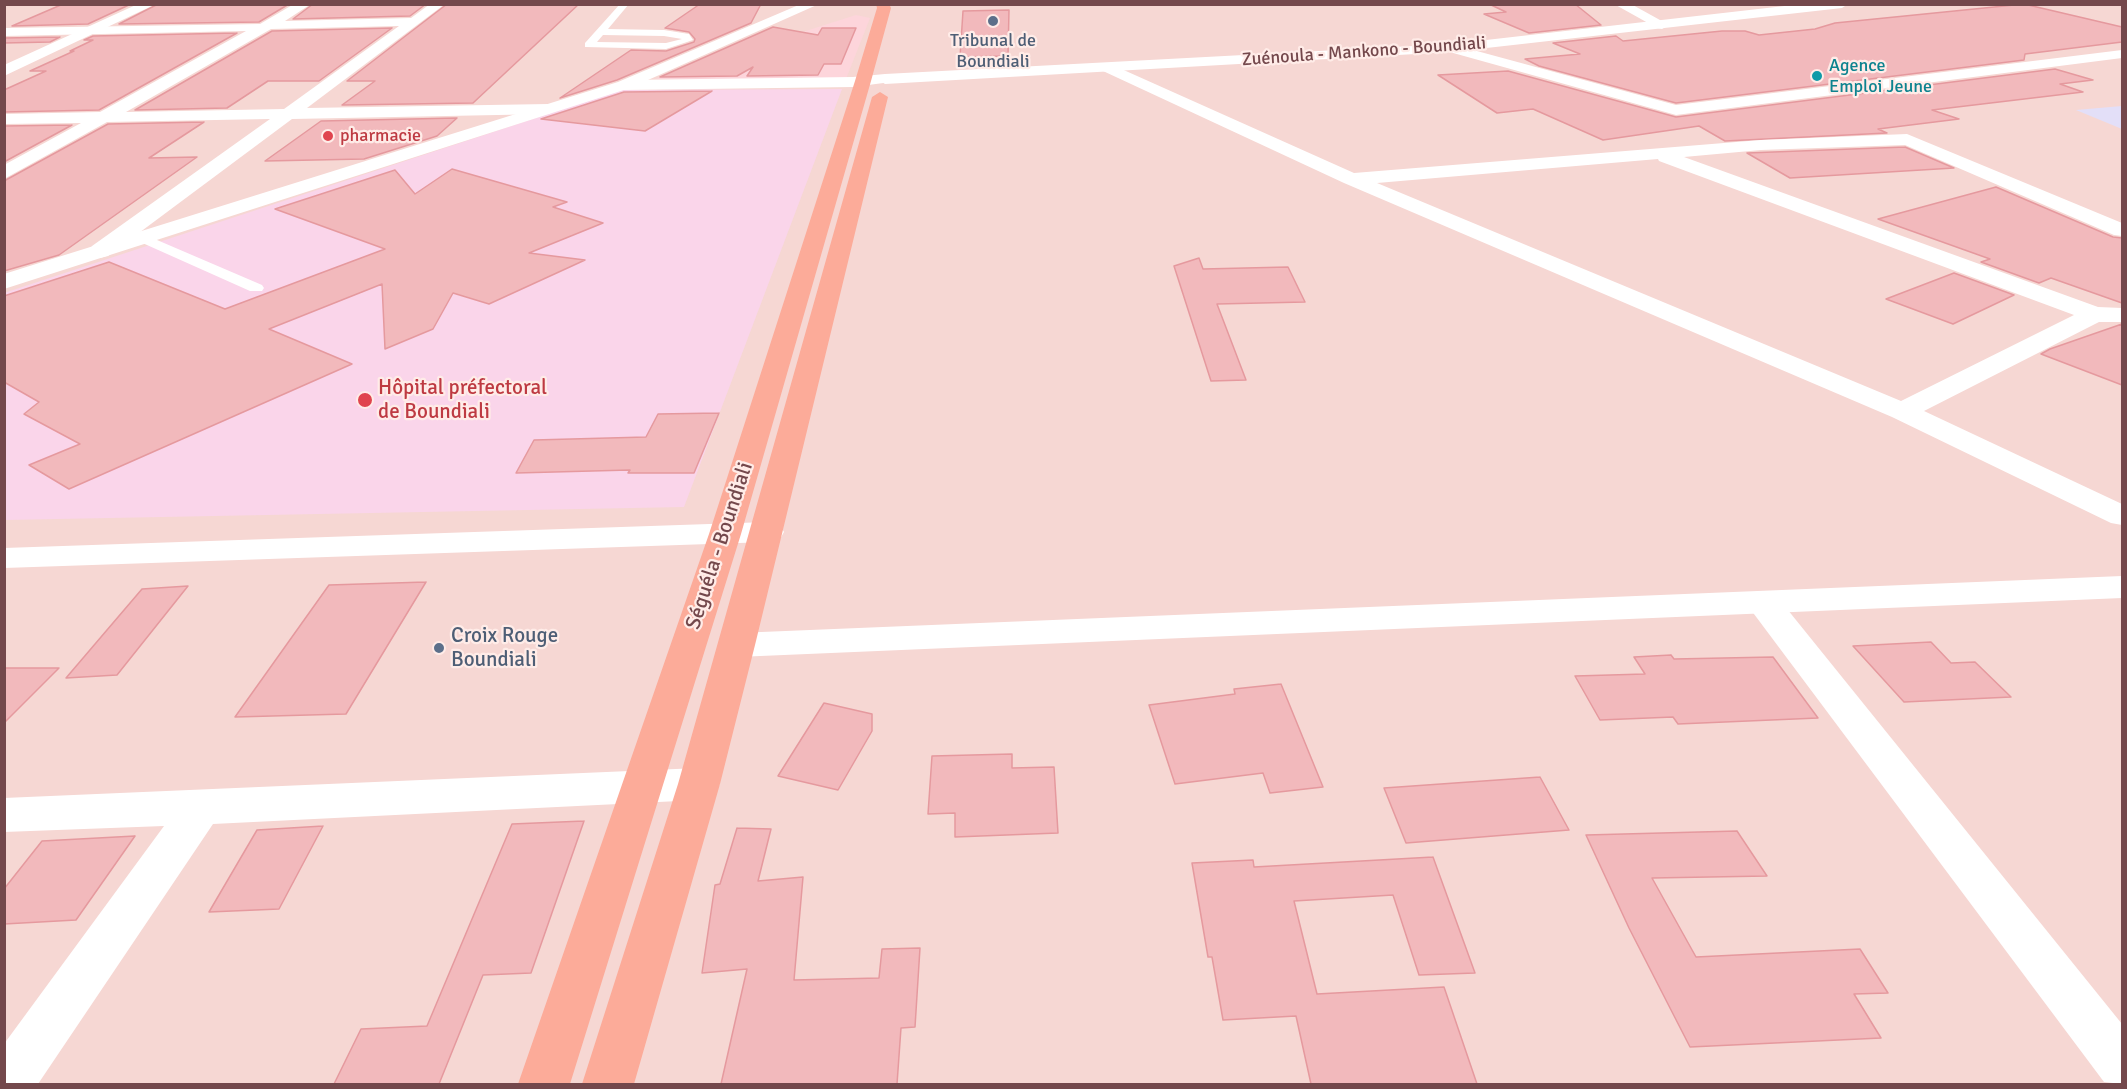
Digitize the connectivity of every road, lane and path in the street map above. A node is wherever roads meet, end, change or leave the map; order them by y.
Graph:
1 (150, 4) edge
2 (305, 4) edge
3 (439, 4) edge
4 (625, 4) edge
5 (813, 4) edge
6 (882, 4) edge
7 (903, 4) edge
8 (1620, 4) edge
9 (1842, 4) edge
10 (612, 21) junction
11 (415, 22) junction
12 (1662, 25) junction
13 (262, 26) junction
14 (92, 31) junction
15 (4, 32) edge
16 (601, 32) junction
17 (664, 33) junction
18 (1451, 48) junction
19 (2122, 54) edge
20 (1108, 68) junction
21 (4, 71) edge
22 (874, 80) junction
23 (624, 85) junction
24 (549, 109) junction
25 (1676, 110) junction
26 (286, 113) junction
27 (104, 116) junction
28 (4, 119) edge
29 (1708, 123) dead end
30 (1729, 132) dead end
31 (1761, 145) junction
32 (1656, 153) junction
33 (4, 173) edge
34 (1350, 179) junction
35 (2122, 230) edge
36 (142, 238) junction
37 (100, 251) junction
38 (4, 282) edge
39 (256, 288) dead end
40 (2095, 314) junction
41 (2122, 315) edge
42 (1902, 411) junction
43 (2122, 516) edge
44 (768, 532) junction
45 (725, 534) junction
46 (4, 558) edge
47 (2122, 587) edge
48 (1764, 602) junction
49 (737, 645) junction
50 (699, 784) junction
51 (642, 787) junction
52 (201, 808) junction
53 (4, 815) edge
54 (2122, 1064) edge
55 (7, 1084) edge
56 (544, 1084) edge
57 (608, 1084) edge

1 - 14 street
2 - 13 street
3 - 11 street
4 - 10 lane
5 - 23 street
6 - 22 main road, Séguéla - Boundiali
7 - 22 main road, Séguéla - Boundiali
8 - 12 street
9 - 12 street, Zuénoula - Mankono - Boundiali
10 - 16 lane
10 - 17 lane
11 - 13 street
11 - 26 street
12 - 18 street, Zuénoula - Mankono - Boundiali
13 - 14 street
13 - 27 street
14 - 15 street
14 - 21 street
16 - 17 lane
16 - 17 lane
18 - 20 street, Zuénoula - Mankono - Boundiali
18 - 25 street
19 - 25 street
20 - 22 street, Zuénoula - Mankono - Boundiali
20 - 34 street
22 - 23 street, Zuénoula - Mankono - Boundiali
22 - 44 main road, Séguéla - Boundiali
22 - 45 main road, Séguéla - Boundiali
23 - 24 street
24 - 26 street
24 - 36 street
25 - 29 street
26 - 27 street
26 - 37 street
27 - 28 street
27 - 33 street
30 - 31 street
31 - 32 street
31 - 35 street
32 - 34 street
32 - 40 street
34 - 42 street
36 - 37 street
36 - 39 lane
37 - 38 street
40 - 41 street
40 - 42 street
42 - 43 street
44 - 45 street
44 - 49 main road, Séguéla - Boundiali
45 - 46 street
45 - 51 main road, Séguéla - Boundiali
47 - 48 street
48 - 49 street
48 - 54 street
49 - 50 main road, Séguéla - Boundiali
50 - 51 street
50 - 57 main road, Séguéla - Boundiali
51 - 52 street
51 - 56 main road, Séguéla - Boundiali
52 - 53 street
52 - 55 street

